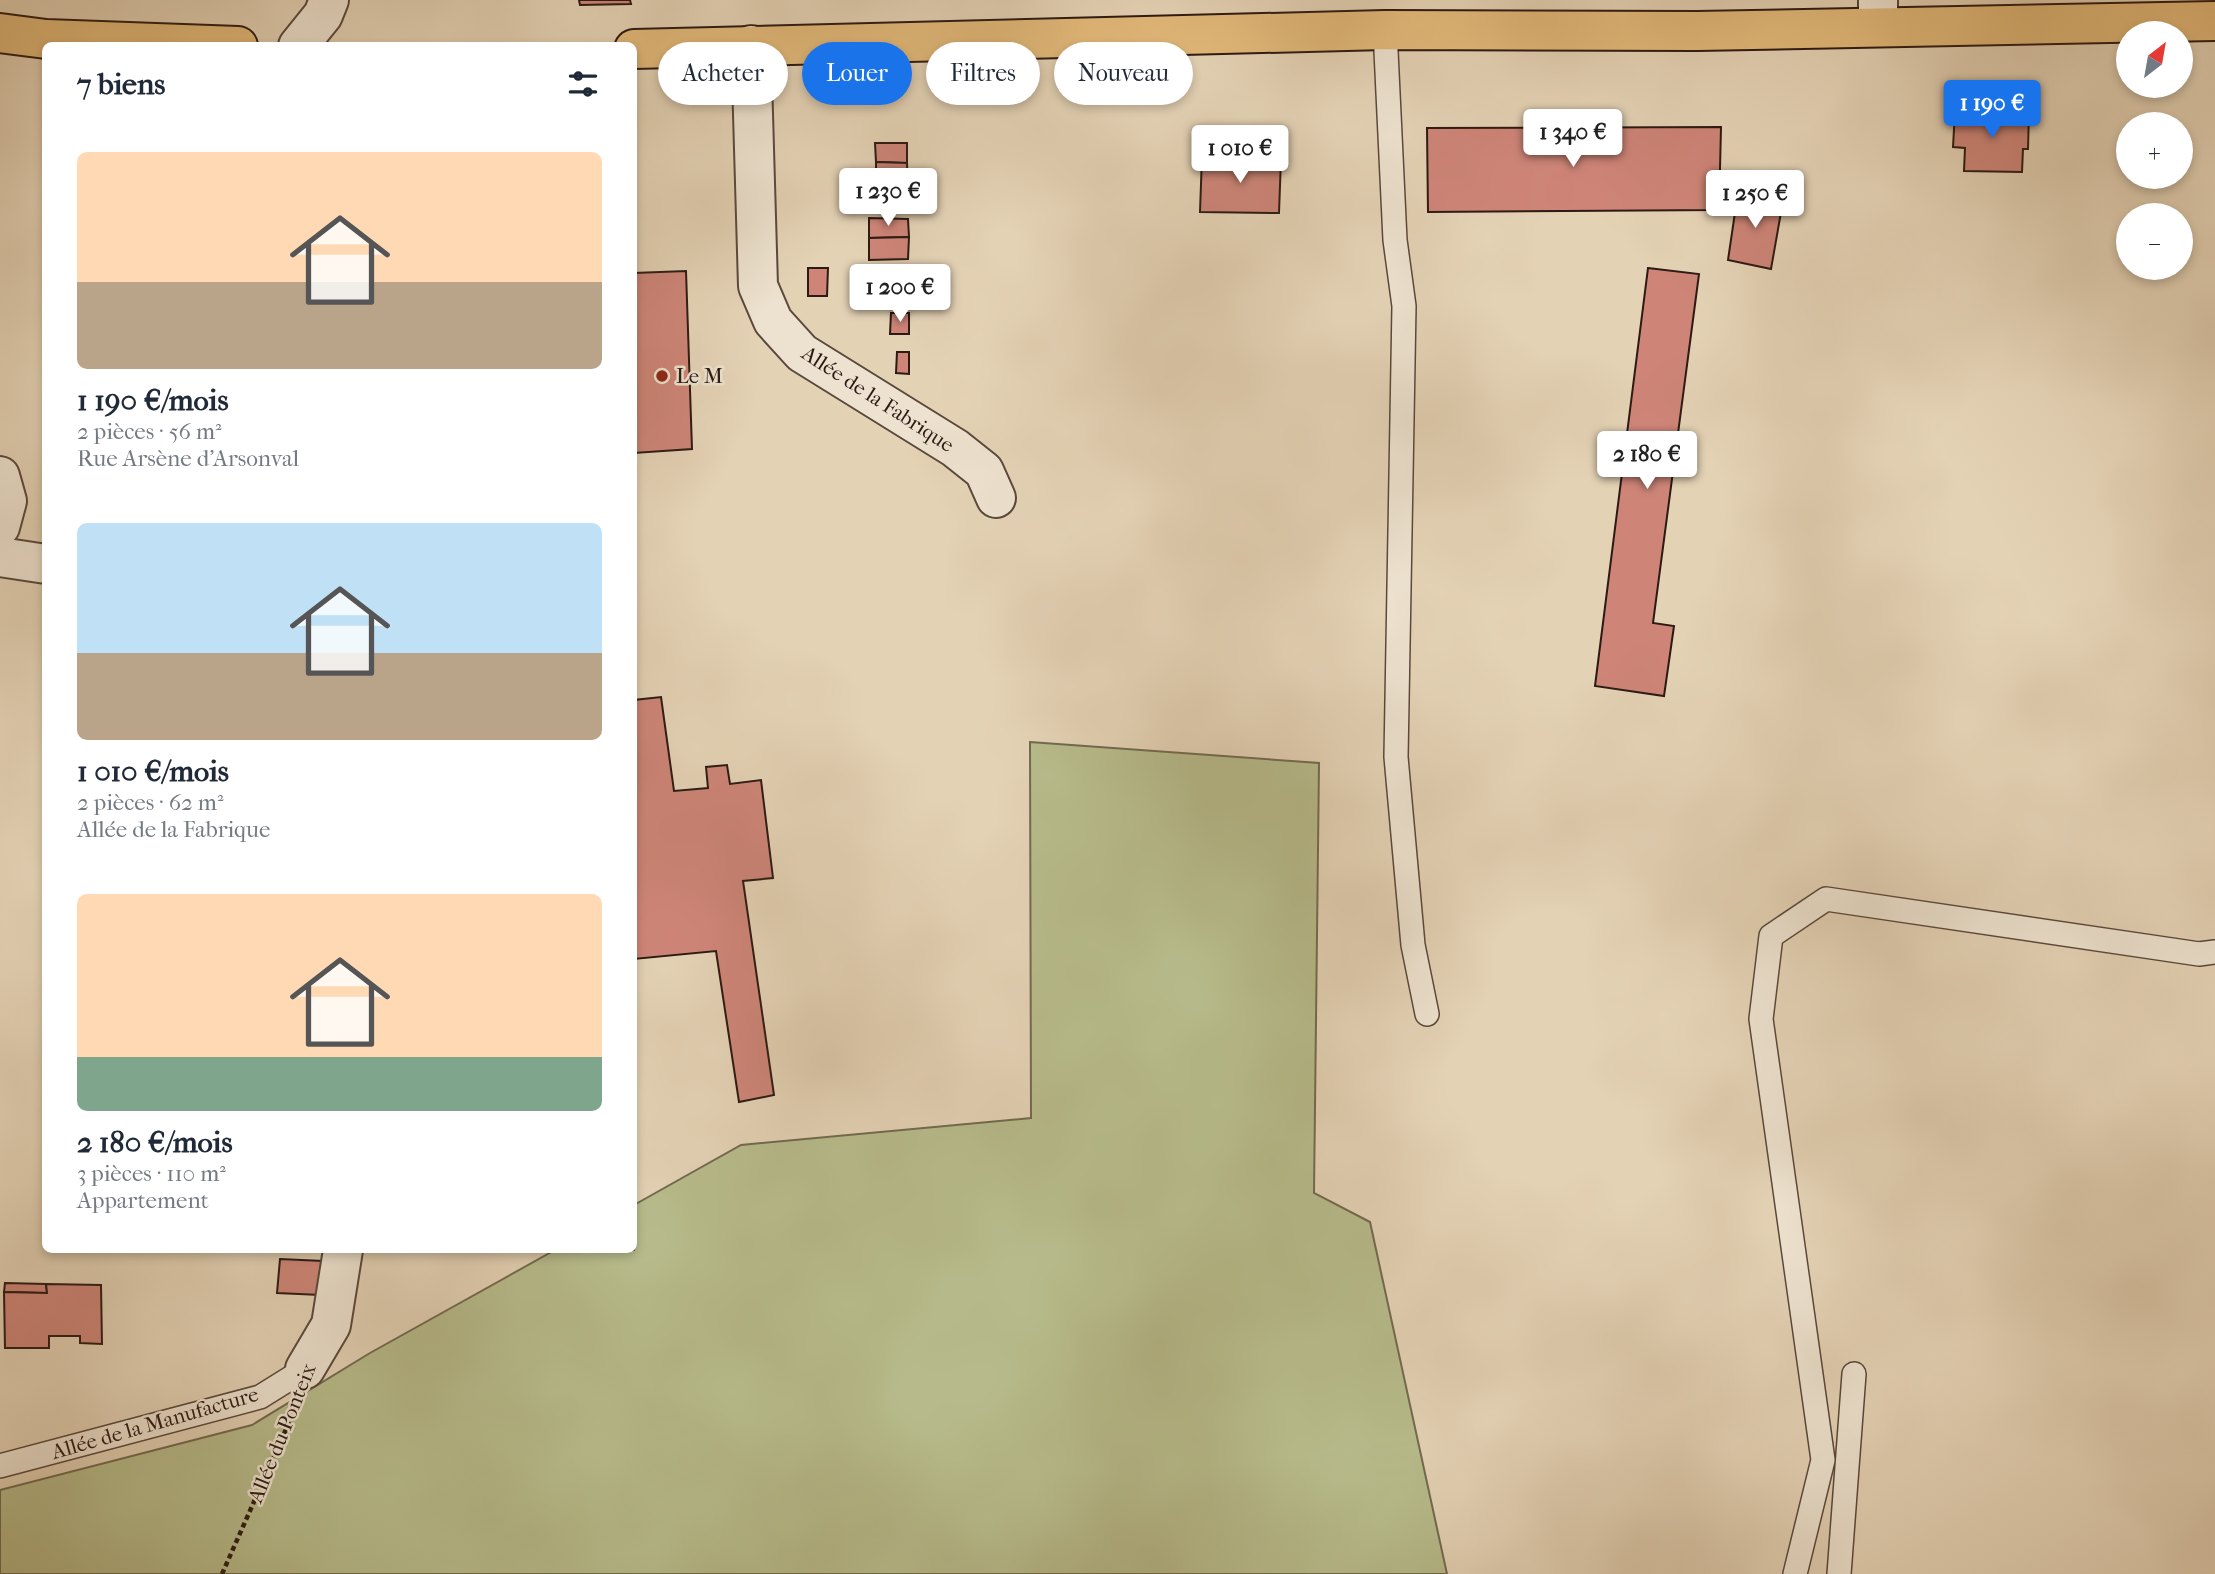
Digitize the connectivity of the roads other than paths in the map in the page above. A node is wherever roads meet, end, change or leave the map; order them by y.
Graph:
1 (329, 0) edge
2 (1878, 13) edge
3 (2215, 21) edge
4 (1385, 30) junction
5 (0, 33) edge
6 (129, 42) edge
7 (301, 42) edge
8 (788, 44) edge
9 (658, 48) edge
10 (637, 49) edge
11 (753, 105) edge
12 (0, 476) edge
13 (996, 498) dead end
14 (0, 527) edge
15 (0, 557) edge
16 (42, 563) edge
17 (2215, 952) edge
18 (1427, 1014) dead end
19 (343, 1253) edge
20 (305, 1369) joint
21 (1854, 1374) dead end
22 (0, 1466) edge
23 (1795, 1574) edge
24 (1839, 1574) edge

1 - 7 street
2 - 3 main road
2 - 4 main road
4 - 8 main road
4 - 18 lane
5 - 6 main road
9 - 10 main road
11 - 13 street, Allée de la Fabrique
12 - 14 street
15 - 16 street
17 - 23 lane
19 - 20 street, Allée du Ponteix
20 - 22 lane, Allée de la Manufacture
21 - 24 lane

